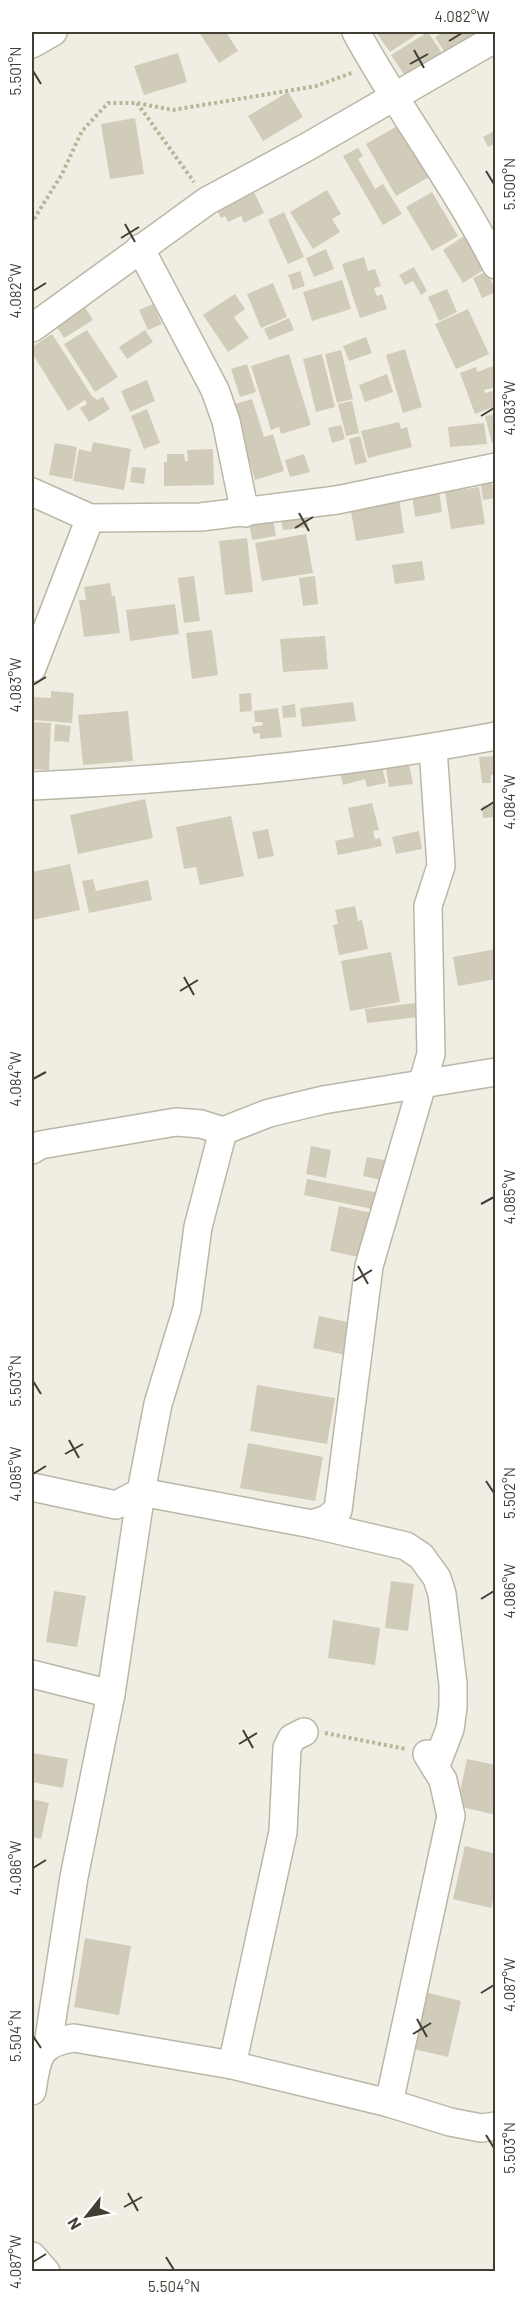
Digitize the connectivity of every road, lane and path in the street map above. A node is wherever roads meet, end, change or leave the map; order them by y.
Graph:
1 (53, 32) edge
2 (356, 32) edge
3 (495, 38) edge
4 (32, 44) edge
5 (374, 64) junction
6 (393, 98) junction
7 (137, 102) junction
8 (207, 201) junction
9 (34, 219) dead end
10 (489, 234) edge
11 (140, 248) junction
12 (495, 265) edge
13 (32, 328) edge
14 (495, 467) edge
15 (32, 492) edge
16 (245, 513) junction
17 (90, 518) junction
18 (32, 668) edge
19 (495, 736) edge
20 (433, 748) junction
21 (32, 786) edge
22 (495, 1072) edge
23 (423, 1084) junction
24 (223, 1131) junction
25 (32, 1150) edge
26 (32, 1486) edge
27 (141, 1492) junction
28 (312, 1524) junction
29 (32, 1674) edge
30 (111, 1695) junction
31 (304, 1732) joint
32 (432, 1760) junction
33 (48, 2045) junction
34 (231, 2066) junction
35 (32, 2091) edge
36 (389, 2103) junction
37 (495, 2126) edge
38 (32, 2256) edge
39 (46, 2271) edge

1 - 4 street
2 - 5 street
3 - 6 street
5 - 6 street
5 - 7 path
6 - 8 street
6 - 10 street
7 - 8 path
7 - 9 path
8 - 11 street
10 - 12 street
11 - 13 street
11 - 16 street
14 - 16 street
15 - 17 street
16 - 17 street
17 - 18 street
19 - 20 street
20 - 21 street
20 - 23 street
22 - 23 street
23 - 24 street
23 - 28 street
24 - 25 street
24 - 27 street
26 - 27 street
27 - 28 street
27 - 30 street
28 - 32 street
29 - 30 street
30 - 33 street
31 - 32 path
31 - 34 street
32 - 36 street
33 - 34 street
33 - 35 street
34 - 36 street
36 - 37 street
38 - 39 street

